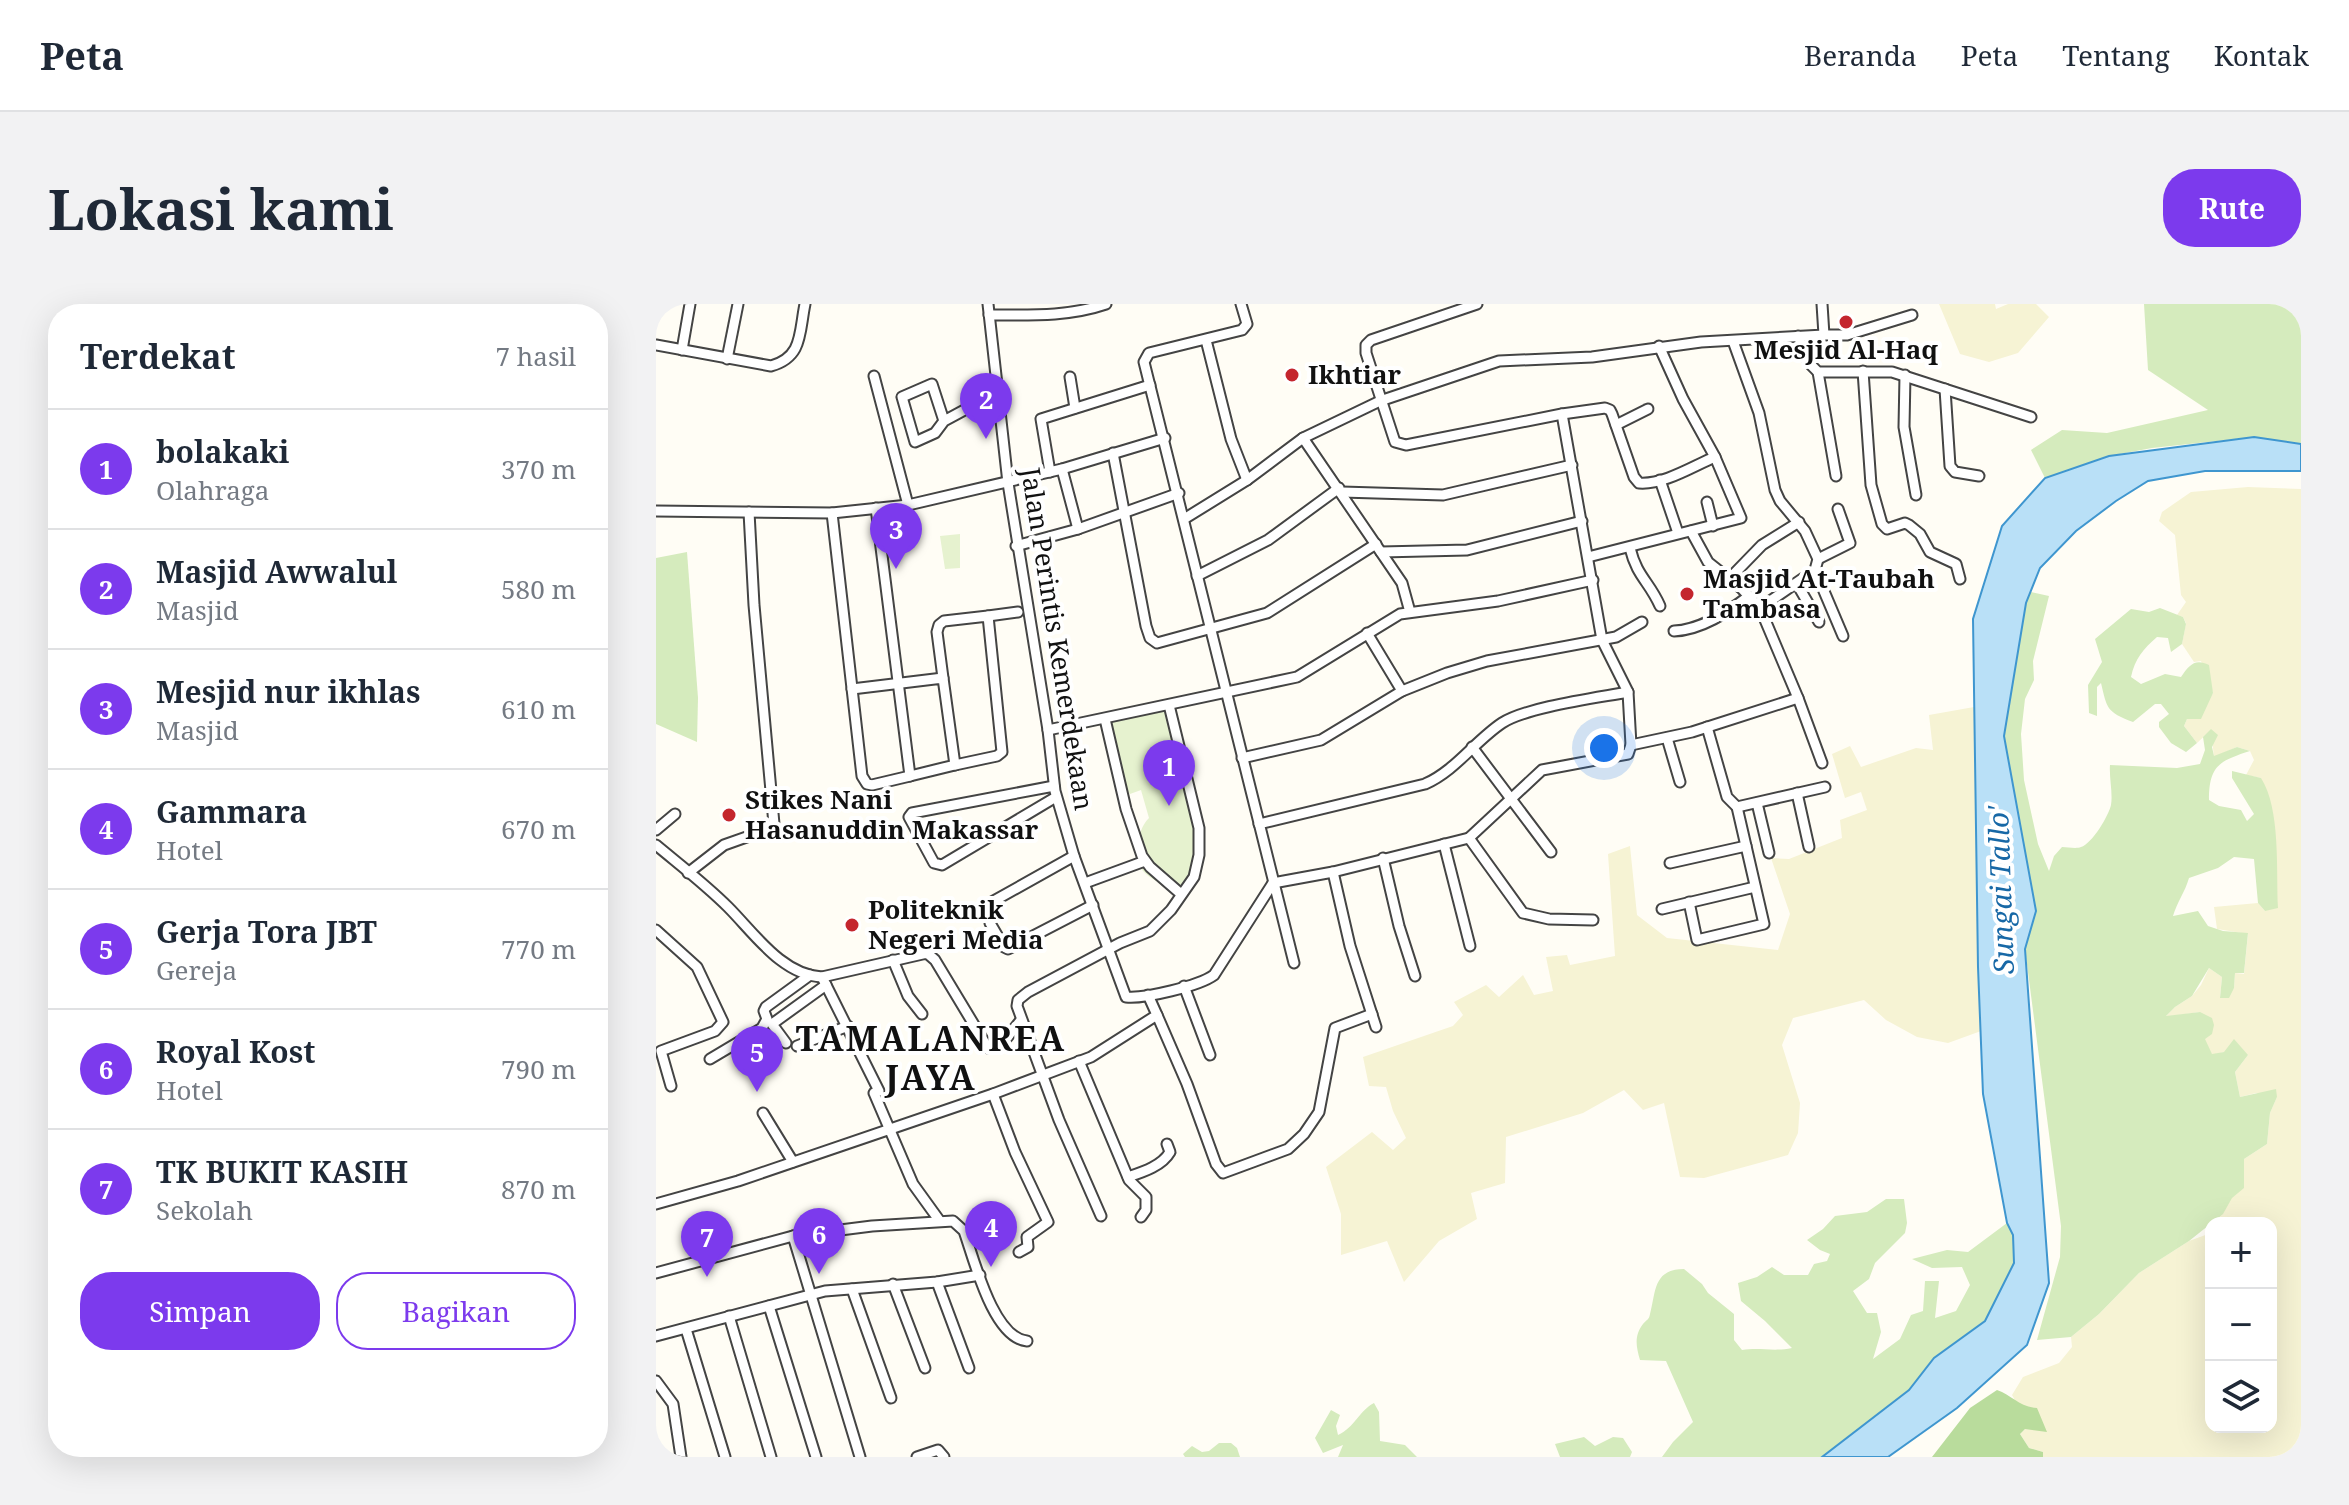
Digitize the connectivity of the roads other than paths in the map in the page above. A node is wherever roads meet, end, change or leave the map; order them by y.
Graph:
1 (690, 304) edge
2 (738, 304) edge
3 (805, 304) edge
4 (988, 304) edge
5 (1106, 304) edge
6 (1242, 304) edge
7 (1477, 304) edge
8 (1822, 304) edge
9 (989, 315) junction
10 (1912, 315) dead end
11 (1824, 335) junction
12 (1798, 336) junction
13 (1206, 340) junction
14 (1733, 341) junction
15 (656, 345) edge
16 (1659, 346) junction
17 (682, 350) junction
18 (727, 359) junction
19 (1863, 371) junction
20 (1818, 372) junction
21 (1905, 375) junction
22 (874, 376) dead end
23 (1070, 377) dead end
24 (1150, 385) junction
25 (1945, 389) junction
26 (1380, 401) junction
27 (998, 405) junction
28 (1075, 408) junction
29 (1648, 409) dead end
30 (1562, 414) junction
31 (2031, 417) dead end
32 (944, 421) junction
33 (1616, 425) junction
34 (1165, 438) junction
35 (1303, 438) junction
36 (1113, 453) junction
37 (1715, 457) junction
38 (1572, 465) junction
39 (1062, 469) junction
40 (1050, 472) junction
41 (1836, 476) dead end
42 (1979, 476) dead end
43 (1247, 480) junction
44 (1660, 480) junction
45 (1008, 483) junction
46 (1340, 490) junction
47 (1179, 493) junction
48 (1916, 495) dead end
49 (1707, 502) dead end
50 (908, 505) junction
51 (876, 508) junction
52 (1838, 509) dead end
53 (656, 511) edge
54 (749, 512) junction
55 (832, 513) junction
56 (1126, 513) junction
57 (1184, 519) junction
58 (1582, 521) junction
59 (1799, 522) junction
60 (1713, 526) junction
61 (1078, 529) junction
62 (1691, 531) junction
63 (1678, 533) junction
64 (1016, 546) junction
65 (1379, 548) junction
66 (1630, 548) junction
67 (1588, 557) junction
68 (1818, 559) junction
69 (1815, 570) junction
70 (1197, 576) junction
71 (1729, 579) junction
72 (1960, 579) dead end
73 (1593, 580) junction
74 (1797, 584) junction
75 (1749, 596) junction
76 (1660, 606) dead end
77 (1760, 608) junction
78 (1018, 612) dead end
79 (1410, 612) junction
80 (988, 616) junction
81 (1642, 622) dead end
82 (1819, 622) dead end
83 (1210, 629) junction
84 (1674, 631) dead end
85 (1367, 633) junction
86 (1843, 636) dead end
87 (1602, 640) junction
88 (943, 678) junction
89 (898, 683) junction
90 (852, 689) junction
91 (1402, 691) junction
92 (1628, 692) junction
93 (1225, 693) junction
94 (1798, 698) junction
95 (1169, 705) junction
96 (1105, 719) junction
97 (1707, 727) junction
98 (1048, 730) junction
99 (1667, 738) junction
100 (1472, 747) junction
101 (1630, 748) junction
102 (1242, 758) junction
103 (1822, 763) dead end
104 (955, 765) junction
105 (910, 776) junction
106 (1680, 782) dead end
107 (1825, 787) dead end
108 (1055, 791) junction
109 (1797, 793) junction
110 (1510, 798) junction
111 (1757, 803) junction
112 (1737, 807) junction
113 (675, 814) dead end
114 (1259, 824) junction
115 (656, 830) edge
116 (1469, 838) junction
117 (1444, 844) junction
118 (656, 845) edge
119 (1746, 846) junction
120 (1809, 847) dead end
121 (1551, 852) dead end
122 (1769, 853) dead end
123 (1074, 856) junction
124 (1383, 858) junction
125 (1145, 861) junction
126 (1670, 863) dead end
127 (1333, 872) junction
128 (688, 873) junction
129 (1085, 883) junction
130 (1273, 883) junction
131 (1755, 887) junction
132 (1181, 894) junction
133 (1689, 902) junction
134 (1093, 905) junction
135 (1662, 909) dead end
136 (974, 912) dead end
137 (990, 913) dead end
138 (1593, 920) dead end
139 (656, 930) edge
140 (1470, 946) dead end
141 (1108, 951) junction
142 (893, 960) junction
143 (1294, 963) dead end
144 (810, 975) junction
145 (1415, 976) dead end
146 (824, 981) junction
147 (1184, 986) junction
148 (1148, 995) junction
149 (922, 1014) dead end
150 (1372, 1014) junction
151 (1157, 1015) junction
152 (1021, 1020) junction
153 (848, 1026) junction
154 (1376, 1027) dead end
155 (786, 1043) dead end
156 (797, 1046) dead end
157 (1210, 1055) dead end
158 (710, 1059) dead end
159 (1079, 1061) junction
160 (1042, 1076) junction
161 (671, 1086) dead end
162 (993, 1094) junction
163 (763, 1113) dead end
164 (891, 1130) junction
165 (1167, 1144) dead end
166 (793, 1162) junction
167 (1128, 1177) junction
168 (656, 1204) edge
169 (1101, 1216) dead end
170 (1141, 1217) dead end
171 (939, 1220) junction
172 (793, 1236) junction
173 (1019, 1252) dead end
174 (656, 1273) edge
175 (980, 1275) junction
176 (937, 1282) junction
177 (893, 1284) junction
178 (852, 1289) junction
179 (810, 1296) junction
180 (769, 1306) junction
181 (729, 1316) junction
182 (686, 1329) junction
183 (656, 1336) edge
184 (1027, 1341) dead end
185 (925, 1368) dead end
186 (969, 1368) dead end
187 (656, 1381) edge
188 (891, 1398) dead end
189 (681, 1457) edge
190 (725, 1457) edge
191 (771, 1457) edge
192 (816, 1457) edge
193 (860, 1457) edge
194 (917, 1457) edge
195 (944, 1457) edge

1 - 17 street
2 - 18 street
3 - 18 street
4 - 9 street, Jalan Perintis Kemerdekaan
5 - 9 street
6 - 13 street
7 - 26 street
8 - 11 street
9 - 27 street, Jalan Perintis Kemerdekaan
10 - 11 street
11 - 12 street
12 - 14 street
12 - 20 street
13 - 24 street
13 - 43 street
14 - 16 street
14 - 59 street
15 - 17 street
16 - 26 street
16 - 37 street
17 - 18 street
19 - 20 street
19 - 21 street
19 - 72 street
20 - 41 street
21 - 25 street
21 - 48 street
22 - 50 street
23 - 28 street
24 - 28 street
24 - 34 street
25 - 31 street
25 - 42 street
26 - 30 street
26 - 35 street
27 - 32 street
27 - 45 street, Jalan Perintis Kemerdekaan
28 - 40 street
29 - 33 street
30 - 33 street
30 - 38 street
32 - 32 street
33 - 44 street
34 - 36 street
34 - 47 street
35 - 43 street
35 - 46 street
36 - 39 street
36 - 56 street
37 - 44 street
37 - 60 street
38 - 46 street
38 - 58 street
39 - 40 street
39 - 61 street
40 - 45 street
43 - 57 street
44 - 63 street
45 - 50 street
45 - 64 street, Jalan Perintis Kemerdekaan
46 - 65 street
46 - 70 street
47 - 56 street
47 - 57 street
49 - 60 street
50 - 51 street
51 - 55 street
51 - 89 street
52 - 68 street
53 - 54 street
54 - 55 street
54 - 128 street
55 - 90 street
56 - 61 street
56 - 83 street
57 - 70 street
58 - 65 street
58 - 67 street
59 - 68 street
59 - 71 street
60 - 62 street
61 - 64 street
62 - 63 street
62 - 71 street
63 - 66 street
64 - 98 street, Jalan Perintis Kemerdekaan
65 - 79 street
65 - 83 street
66 - 67 street
66 - 76 street
67 - 73 street
68 - 69 street
69 - 74 street
69 - 86 street
70 - 83 street
71 - 75 street
73 - 79 street
73 - 87 street
74 - 77 street
74 - 82 street
75 - 77 street
75 - 84 street
77 - 94 street
78 - 80 street
79 - 85 street
80 - 88 street
80 - 104 street
81 - 87 street
83 - 93 street
85 - 91 street
85 - 93 street
87 - 91 street
87 - 92 street
88 - 89 street
88 - 104 street
89 - 90 street
89 - 105 street
90 - 105 street
91 - 102 street
92 - 100 street
92 - 101 street
93 - 95 street
93 - 102 street
94 - 97 street
94 - 103 street
95 - 96 street
95 - 132 street
96 - 98 street
96 - 125 street
97 - 99 street
97 - 112 street
98 - 108 street, Jalan Perintis Kemerdekaan
99 - 101 street
99 - 106 street
100 - 110 street
100 - 114 street
101 - 110 street
102 - 114 street
104 - 105 street
107 - 109 street
108 - 108 street
108 - 123 street, Jalan Perintis Kemerdekaan
109 - 111 street
109 - 120 street
110 - 116 street
110 - 121 street
111 - 112 street
111 - 122 street
112 - 119 street
113 - 115 street
114 - 130 street
116 - 117 street
116 - 138 street
117 - 124 street
117 - 140 street
118 - 128 street
119 - 126 street
119 - 131 street
123 - 129 street, Jalan Perintis Kemerdekaan
123 - 136 street
124 - 127 street
124 - 145 street
125 - 129 street
125 - 132 street
127 - 130 street
127 - 150 street
128 - 144 street
129 - 134 street, Jalan Perintis Kemerdekaan
130 - 143 street
130 - 147 street
131 - 133 street
131 - 133 street
132 - 141 street
133 - 135 street
134 - 137 street
134 - 141 street, Jalan Perintis Kemerdekaan
139 - 161 street
141 - 148 street, Jalan Perintis Kemerdekaan
141 - 152 street
142 - 146 street
142 - 149 street
142 - 152 street
144 - 146 street
144 - 158 street
146 - 153 street
146 - 155 street
147 - 148 street
147 - 157 street
148 - 151 street
150 - 151 street
150 - 154 street
151 - 159 street
152 - 160 street
153 - 156 street
153 - 164 street
159 - 160 street
159 - 167 street
160 - 162 street
160 - 169 street
162 - 164 street
162 - 173 street
163 - 166 street
164 - 166 street
164 - 171 street
165 - 167 street
166 - 168 street
167 - 170 street
171 - 172 street
171 - 175 street
172 - 174 street
172 - 179 street
175 - 176 street
175 - 184 street
176 - 177 street
176 - 186 street
177 - 178 street
177 - 185 street
178 - 179 street
178 - 188 street
179 - 180 street
179 - 193 street
180 - 181 street
180 - 192 street
181 - 182 street
181 - 191 street
182 - 183 street
182 - 190 street
187 - 189 street
194 - 195 street

